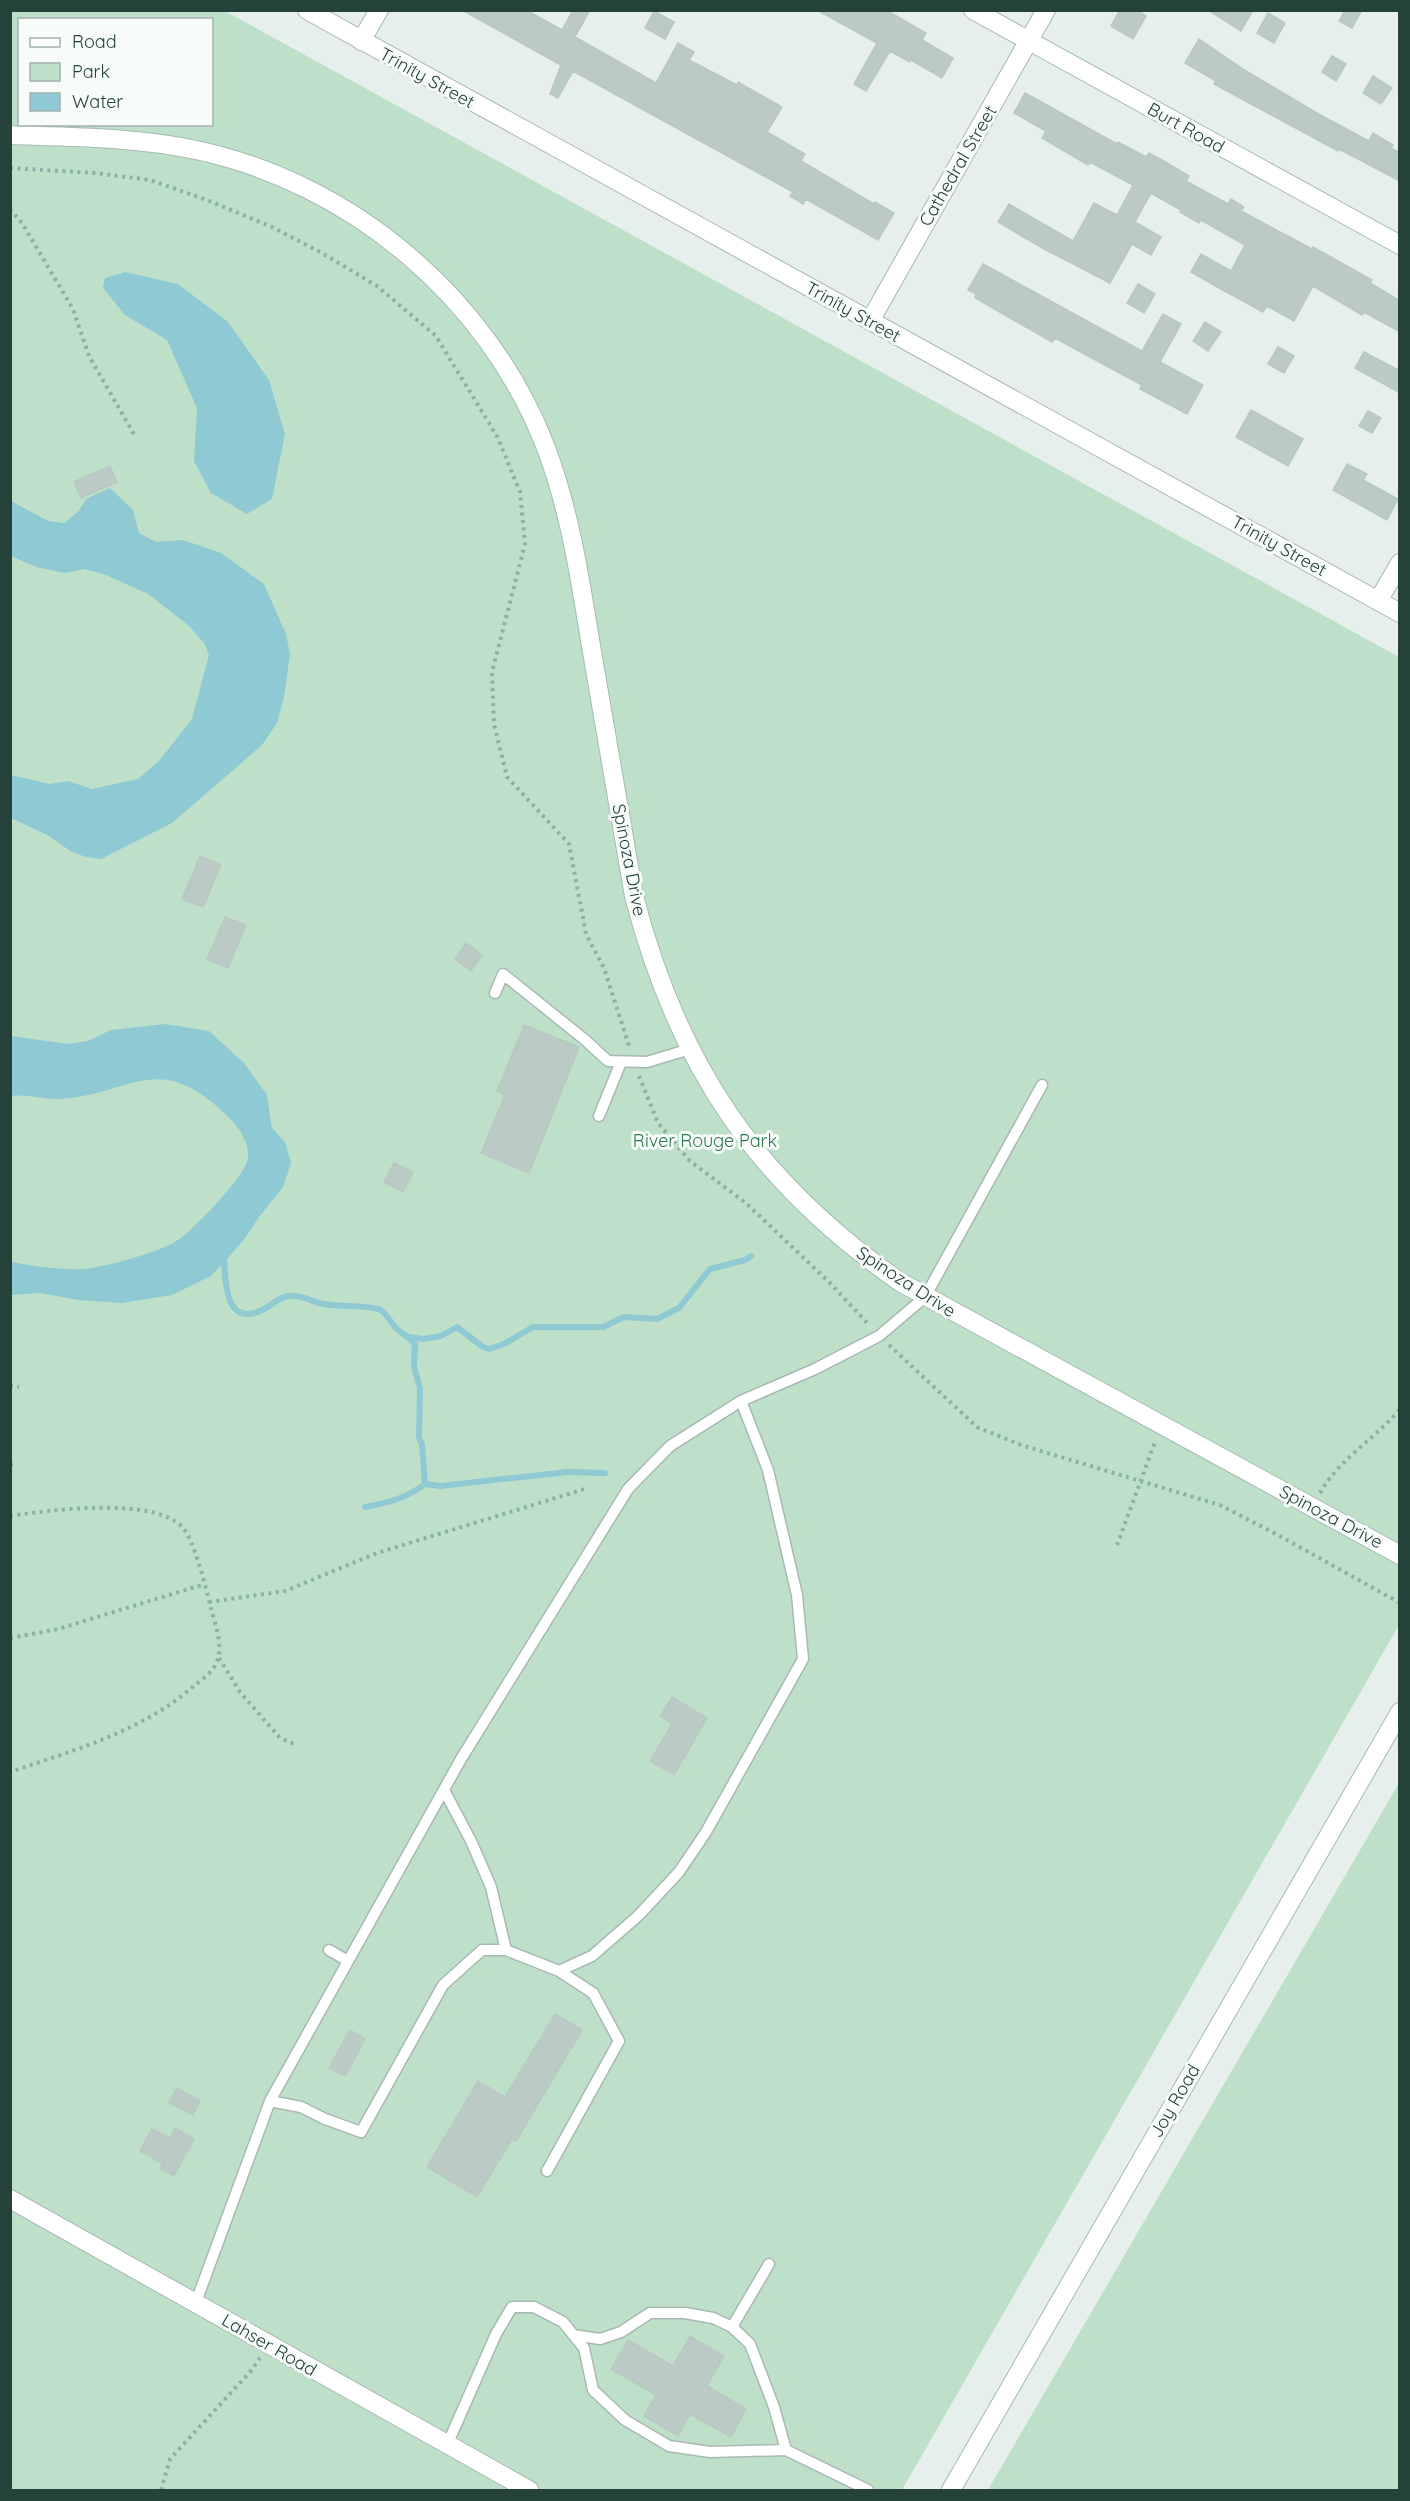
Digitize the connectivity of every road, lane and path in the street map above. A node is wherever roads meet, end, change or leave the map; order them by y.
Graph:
1 (307, 10) edge
2 (379, 10) edge
3 (973, 10) edge
4 (1046, 10) edge
5 (361, 41) junction
6 (1029, 41) junction
7 (10, 135) edge
8 (10, 168) edge
9 (10, 209) edge
10 (1400, 246) edge
11 (870, 321) junction
12 (135, 436) dead end
13 (1400, 563) edge
14 (1378, 601) junction
15 (1400, 613) edge
16 (495, 993) dead end
17 (690, 1049) junction
18 (621, 1062) junction
19 (635, 1062) junction
20 (1042, 1085) dead end
21 (599, 1116) dead end
22 (925, 1297) junction
23 (879, 1336) junction
24 (10, 1384) edge
25 (20, 1387) dead end
26 (741, 1401) junction
27 (1400, 1409) edge
28 (1160, 1425) junction
29 (1142, 1481) junction
30 (588, 1488) dead end
31 (1312, 1507) junction
32 (10, 1516) edge
33 (1117, 1545) dead end
34 (1400, 1555) edge
35 (204, 1584) junction
36 (209, 1602) junction
37 (1400, 1603) edge
38 (10, 1638) edge
39 (219, 1658) junction
40 (1400, 1712) edge
41 (297, 1744) dead end
42 (10, 1772) edge
43 (444, 1790) junction
44 (329, 1950) dead end
45 (507, 1950) junction
46 (348, 1961) junction
47 (559, 1971) junction
48 (270, 2101) junction
49 (548, 2171) dead end
50 (10, 2199) edge
51 (769, 2264) dead end
52 (196, 2302) junction
53 (732, 2327) junction
54 (573, 2335) junction
55 (268, 2345) junction
56 (447, 2445) junction
57 (786, 2450) junction
58 (161, 2490) edge
59 (529, 2490) edge
60 (868, 2490) edge
61 (951, 2490) edge

1 - 5 street, Trinity Street
2 - 5 street
3 - 6 street, Burt Road
4 - 6 street, Cathedral Street
5 - 11 street, Trinity Street
6 - 10 street, Burt Road
6 - 11 street, Cathedral Street
7 - 17 street, Spinoza Drive
8 - 19 path
9 - 12 path
11 - 14 street, Trinity Street
13 - 14 street
14 - 15 street, Trinity Street
16 - 18 lane
17 - 19 lane
17 - 22 street, Spinoza Drive
18 - 19 lane
18 - 21 lane
19 - 23 path
20 - 22 lane
22 - 23 lane
22 - 28 street, Spinoza Drive
23 - 26 lane
23 - 29 path
24 - 25 path
26 - 43 lane
26 - 47 lane
27 - 31 path
28 - 29 path
28 - 31 street, Spinoza Drive
29 - 33 path
29 - 37 path
30 - 36 path
31 - 34 street, Spinoza Drive
32 - 35 path
35 - 36 path
35 - 38 path
36 - 39 path
39 - 41 path
39 - 42 path
40 - 61 street, Joy Road
43 - 45 lane
43 - 46 lane
44 - 46 lane
45 - 47 lane
45 - 48 lane
46 - 48 lane
47 - 49 lane
48 - 52 lane
50 - 52 street, Lahser Road
51 - 53 lane
52 - 55 street, Lahser Road
53 - 54 lane
53 - 57 lane
54 - 56 lane
54 - 57 lane
55 - 56 street, Lahser Road
55 - 58 path
56 - 59 street, Lahser Road
57 - 60 lane

